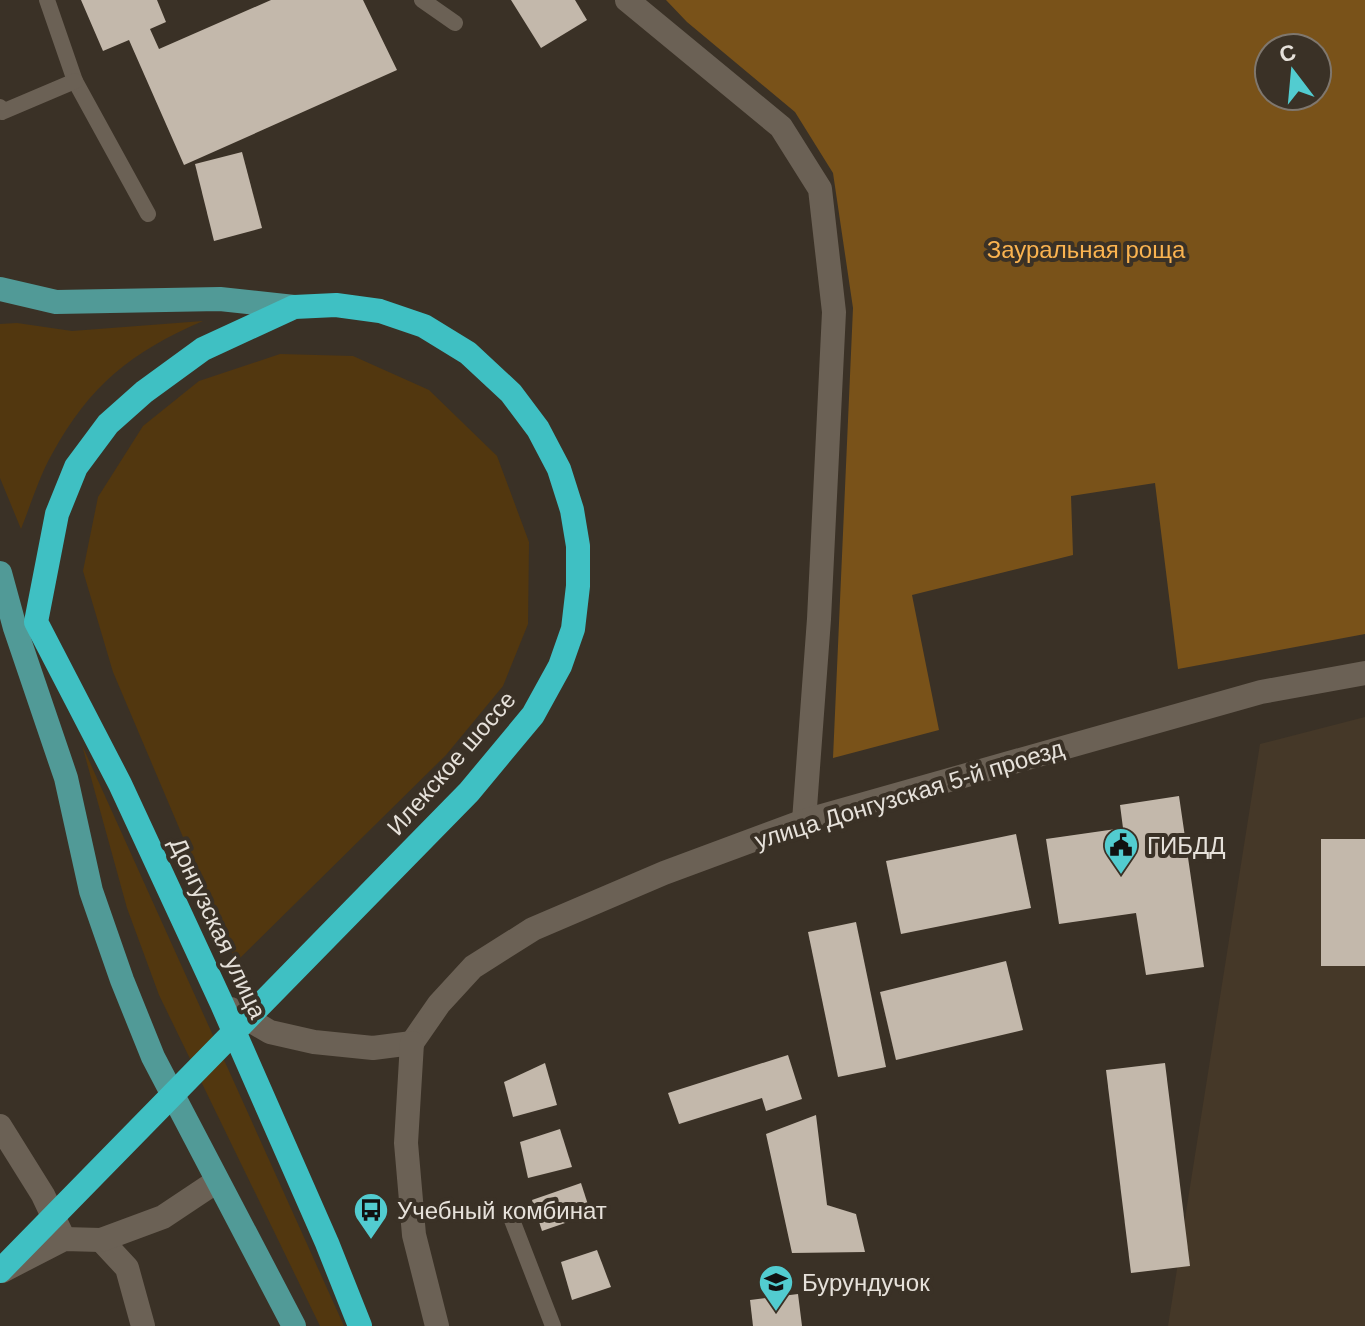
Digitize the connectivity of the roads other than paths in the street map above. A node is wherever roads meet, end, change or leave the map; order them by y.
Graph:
1 (47, 0) edge
2 (422, 0) edge
3 (627, 0) edge
4 (455, 23) dead end
5 (75, 81) junction
6 (0, 107) edge
7 (148, 214) dead end
8 (0, 289) edge
9 (294, 307) junction
10 (0, 566) edge
11 (0, 573) edge
12 (36, 622) junction
13 (1365, 673) edge
14 (804, 821) junction
15 (222, 1004) junction
16 (412, 1043) junction
17 (0, 1126) edge
18 (217, 1181) junction
19 (512, 1220) dead end
20 (64, 1239) junction
21 (101, 1240) junction
22 (0, 1272) edge
23 (143, 1326) edge
24 (294, 1326) edge
25 (360, 1326) edge
26 (437, 1326) edge
27 (553, 1326) edge

1 - 5 lane
2 - 4 lane
3 - 14 street
5 - 6 lane
5 - 7 lane
8 - 9 main road
9 - 12 highway
9 - 22 highway, Илекское шоссе
10 - 12 main road, Донгузская улица
11 - 18 main road
12 - 15 highway, Донгузская улица
13 - 14 street, улица Донгузская 5-й проезд
14 - 16 street, улица Донгузская 5-й проезд
15 - 16 street
15 - 25 highway, Донгузская улица
16 - 26 street
17 - 20 street
18 - 21 street
18 - 24 main road
19 - 27 lane
20 - 21 street
20 - 22 street
21 - 23 street

